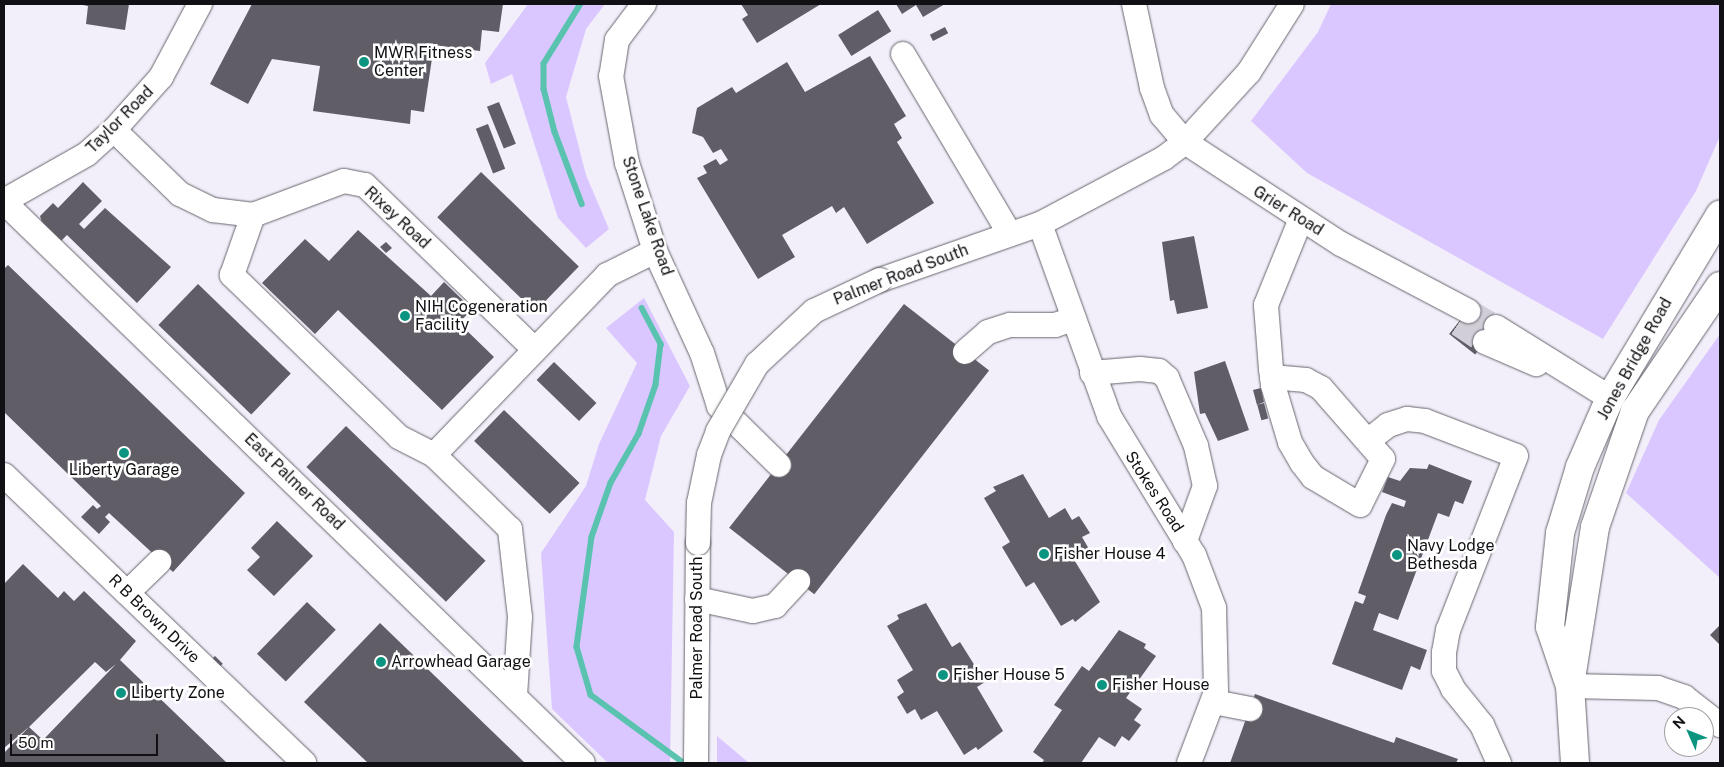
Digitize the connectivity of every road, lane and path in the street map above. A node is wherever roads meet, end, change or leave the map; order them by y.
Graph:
1 (200, 4) edge
2 (644, 4) edge
3 (1134, 4) edge
4 (1292, 4) edge
5 (903, 54) dead end
6 (114, 130) junction
7 (1185, 142) junction
8 (4, 202) edge
9 (253, 215) junction
10 (1720, 215) edge
11 (1301, 219) junction
12 (1040, 224) junction
13 (1010, 234) junction
14 (656, 251) junction
15 (1720, 286) edge
16 (1463, 317) tunnel mouth
17 (1074, 319) junction
18 (1490, 334) tunnel mouth
19 (534, 349) junction
20 (965, 352) dead end
21 (1092, 373) junction
22 (1272, 377) junction
23 (1610, 398) junction
24 (1635, 411) junction
25 (1370, 440) junction
26 (434, 455) junction
27 (779, 465) dead end
28 (4, 475) edge
29 (1185, 541) junction
30 (159, 562) dead end
31 (798, 581) dead end
32 (127, 593) junction
33 (697, 599) junction
34 (1570, 686) junction
35 (516, 696) junction
36 (1214, 702) junction
37 (1250, 709) dead end
38 (1720, 725) edge
39 (304, 763) edge
40 (583, 763) edge
41 (696, 763) edge
42 (1190, 763) edge
43 (1499, 763) edge
44 (1575, 763) edge

1 - 6 street, Taylor Road
2 - 14 street, Stone Lake Road
3 - 7 street, Grier Road
4 - 7 street, Palmer Road South
5 - 13 street
6 - 8 street, Taylor Road
6 - 9 street
7 - 11 street, Grier Road
7 - 12 street, Palmer Road South
8 - 35 street, East Palmer Road
9 - 19 street, Rixey Road
9 - 26 street
10 - 23 main road, Jones Bridge Road
11 - 16 street, Grier Road
11 - 22 street
12 - 13 street, Palmer Road South
12 - 17 street, Stokes Road
13 - 33 street, Palmer Road South, bridge
14 - 19 street
14 - 27 street, Stone Lake Road
15 - 24 main road, Jones Bridge Road
17 - 20 street
17 - 21 street, Stokes Road
18 - 23 street
19 - 26 street
21 - 29 street, Stokes Road
21 - 29 street
22 - 25 street
22 - 25 street
23 - 24 main road
23 - 34 main road, Jones Bridge Road
24 - 34 main road, Jones Bridge Road
25 - 43 street
26 - 35 street
28 - 32 street, R B Brown Drive
29 - 36 street, Stokes Road
30 - 32 street
31 - 33 street
32 - 39 street, R B Brown Drive
33 - 41 street, Palmer Road South
34 - 38 street
34 - 44 main road, Jones Bridge Road
35 - 40 street, East Palmer Road
36 - 37 street
36 - 42 street, Stokes Road

